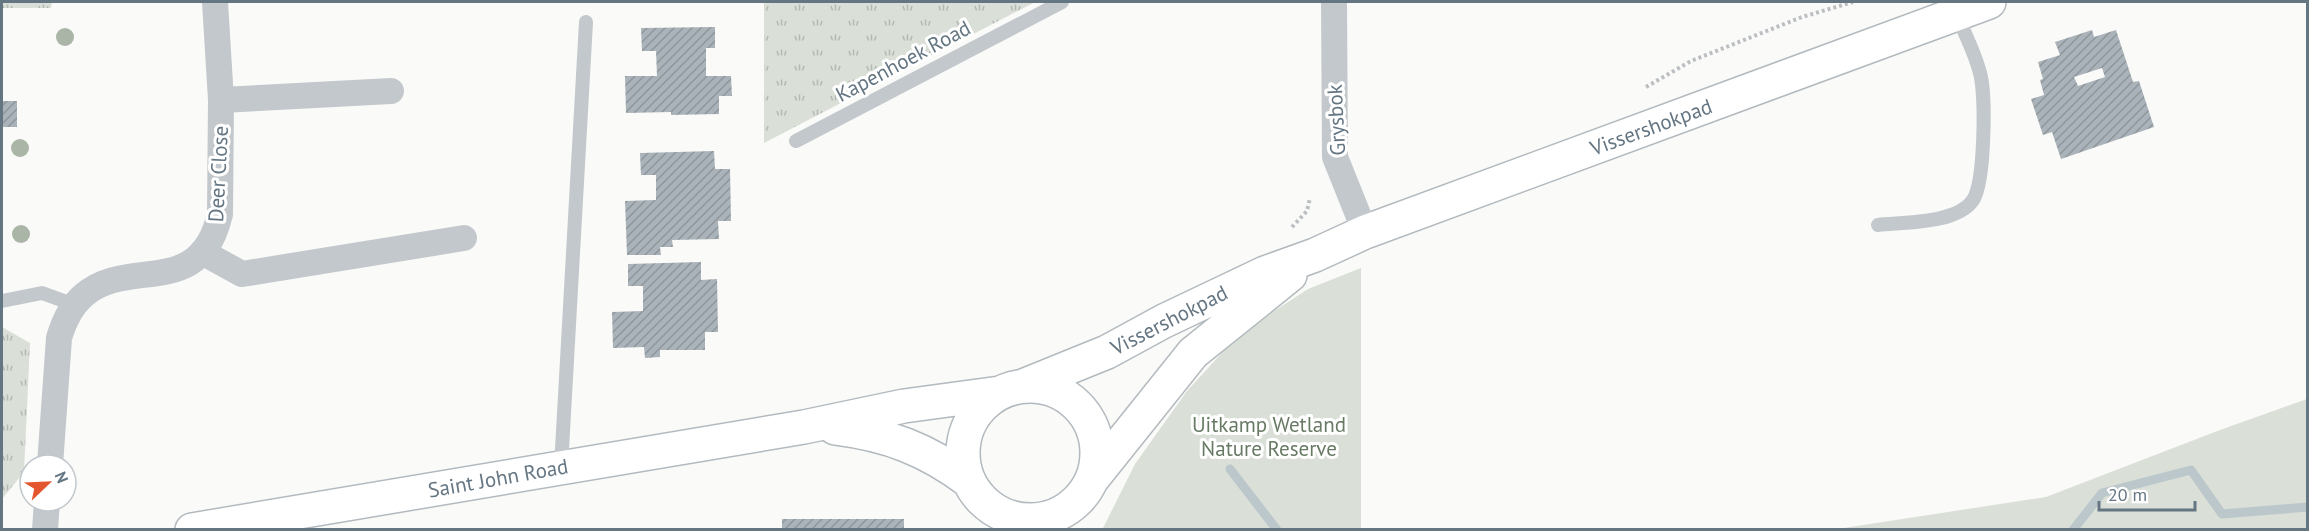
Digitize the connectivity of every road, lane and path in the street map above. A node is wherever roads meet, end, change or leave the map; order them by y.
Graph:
1 (215, 2) edge
2 (1062, 2) edge
3 (1334, 2) edge
4 (1853, 2) edge
5 (1989, 2) edge
6 (1956, 14) junction
7 (586, 22) dead end
8 (1646, 87) dead end
9 (391, 91) dead end
10 (221, 100) junction
11 (796, 141) dead end
12 (1878, 225) dead end
13 (1365, 232) junction
14 (464, 238) dead end
15 (202, 252) junction
16 (1315, 255) junction
17 (2, 301) edge
18 (75, 305) junction
19 (1012, 389) junction
20 (804, 427) junction
21 (51, 453) edge
22 (561, 467) junction
23 (1093, 478) junction
24 (973, 488) junction
25 (46, 513) edge
26 (1067, 519) edge
27 (45, 530) edge
28 (192, 530) edge
29 (990, 530) edge

1 - 10 street, Deer Close
2 - 11 lane, Kapenhoek Road
3 - 13 street, Grysbok
4 - 8 path
5 - 6 main road, Vissershokpad
6 - 12 lane
6 - 13 main road, Vissershokpad
7 - 22 lane
9 - 10 street
10 - 15 street, Deer Close
13 - 16 main road, Vissershokpad
14 - 15 street
15 - 18 street, Deer Close
16 - 19 main road, Vissershokpad
16 - 23 main road, Vissershokpad
17 - 18 lane
18 - 21 street, Deer Close
19 - 20 main road, Saint John Road
19 - 23 main road
19 - 24 main road
20 - 22 main road, Saint John Road
20 - 24 main road, Saint John Road
22 - 28 main road, Saint John Road
23 - 26 main road
24 - 26 main road
24 - 29 main road
25 - 27 street

